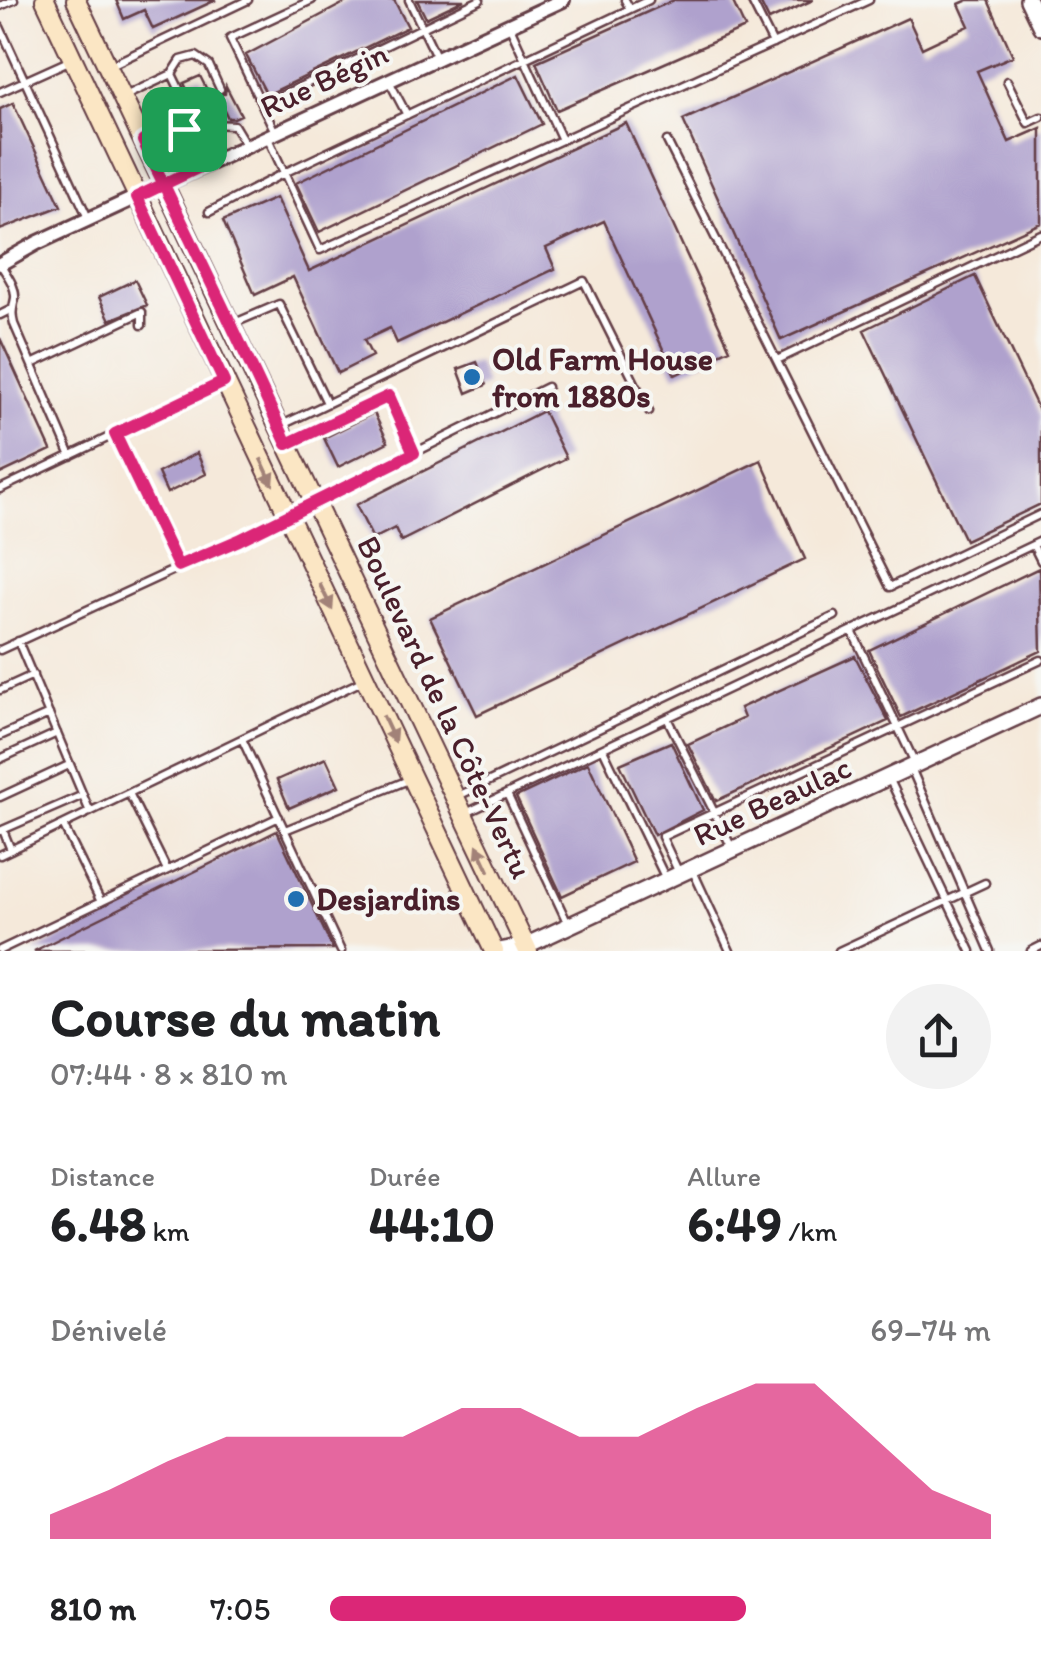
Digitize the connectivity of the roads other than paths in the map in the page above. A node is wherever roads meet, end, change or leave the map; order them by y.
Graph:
1 (14, 0) edge
2 (44, 0) edge
3 (76, 0) edge
4 (248, 0) edge
5 (312, 0) edge
6 (409, 0) edge
7 (480, 0) edge
8 (563, 0) edge
9 (625, 0) edge
10 (650, 0) edge
11 (751, 0) edge
12 (869, 0) edge
13 (1028, 0) edge
14 (0, 6) edge
15 (630, 9) junction
16 (510, 26) junction
17 (0, 27) edge
18 (1041, 27) edge
19 (422, 28) junction
20 (773, 44) junction
21 (72, 59) junction
22 (437, 59) junction
23 (525, 59) junction
24 (108, 67) junction
25 (172, 74) junction
26 (25, 81) junction
27 (389, 81) junction
28 (1007, 81) dead end
29 (220, 89) dead end
30 (0, 92) edge
31 (122, 97) junction
32 (262, 105) junction
33 (190, 111) junction
34 (407, 115) junction
35 (1041, 117) edge
36 (234, 118) dead end
37 (210, 124) junction
38 (238, 129) junction
39 (190, 135) junction
40 (271, 135) junction
41 (562, 140) junction
42 (143, 141) junction
43 (667, 141) dead end
44 (246, 146) junction
45 (206, 164) junction
46 (284, 173) junction
47 (164, 185) junction
48 (137, 197) junction
49 (209, 212) dead end
50 (88, 220) junction
51 (1041, 234) edge
52 (0, 264) edge
53 (10, 310) junction
54 (0, 315) edge
55 (142, 324) dead end
56 (230, 325) junction
57 (777, 360) junction
58 (32, 364) junction
59 (224, 382) junction
60 (547, 387) dead end
61 (328, 404) junction
62 (649, 411) dead end
63 (115, 434) junction
64 (283, 435) junction
65 (414, 453) junction
66 (71, 456) junction
67 (0, 488) edge
68 (314, 501) junction
69 (1041, 514) edge
70 (287, 515) junction
71 (1037, 543) edge
72 (1041, 561) edge
73 (178, 566) junction
74 (834, 616) dead end
75 (852, 631) junction
76 (18, 641) junction
77 (0, 650) edge
78 (1041, 660) edge
79 (32, 675) junction
80 (366, 679) junction
81 (0, 690) edge
82 (1041, 706) edge
83 (48, 714) junction
84 (667, 718) junction
85 (897, 728) junction
86 (57, 733) junction
87 (0, 736) edge
88 (242, 738) junction
89 (603, 749) junction
90 (0, 760) edge
91 (69, 765) junction
92 (913, 765) junction
93 (888, 777) junction
94 (412, 778) junction
95 (129, 794) junction
96 (507, 794) junction
97 (83, 795) junction
98 (0, 797) edge
99 (459, 806) junction
100 (90, 812) junction
101 (714, 813) junction
102 (279, 817) junction
103 (63, 825) junction
104 (1, 830) edge
105 (285, 830) junction
106 (733, 849) junction
107 (11, 850) junction
108 (0, 856) edge
109 (167, 870) junction
110 (679, 874) junction
111 (986, 883) dead end
112 (965, 892) junction
113 (946, 900) junction
114 (101, 902) junction
115 (569, 925) junction
116 (1041, 946) edge
117 (524, 949) edge
118 (0, 950) edge
119 (341, 951) edge
120 (497, 951) edge
121 (730, 951) edge
122 (839, 951) edge
123 (970, 951) edge
124 (990, 951) edge
125 (1030, 951) edge

1 - 14 lane
2 - 21 main road, Boulevard de la Côte-Vertu
3 - 24 main road, Boulevard de la Côte-Vertu
4 - 24 lane
5 - 32 lane
6 - 19 lane
7 - 19 lane
8 - 16 street, Rue Bégin
9 - 15 lane
10 - 15 lane
11 - 20 lane
12 - 20 lane
13 - 18 street
15 - 23 lane
16 - 22 street, Rue Bégin
16 - 23 lane
17 - 26 lane
19 - 22 lane
19 - 32 lane
20 - 41 lane
21 - 26 lane
21 - 48 main road, Boulevard de la Côte-Vertu
22 - 27 street, Rue Bégin
23 - 34 lane
23 - 41 lane
24 - 31 main road, Boulevard de la Côte-Vertu
25 - 29 lane
25 - 31 lane
25 - 33 lane
26 - 30 lane
26 - 50 lane
27 - 34 lane
27 - 40 street, Rue Bégin
28 - 35 lane
31 - 42 main road, Boulevard de la Côte-Vertu
32 - 40 lane
33 - 37 lane
33 - 39 lane
34 - 46 lane
36 - 38 lane
37 - 38 lane
37 - 39 lane
38 - 44 lane
39 - 42 lane
39 - 45 lane
40 - 44 street, Rue Bégin
40 - 46 lane
41 - 46 lane
42 - 47 main road, Boulevard de la Côte-Vertu
43 - 57 lane
44 - 45 street, Rue Bégin
45 - 47 street, Rue Bégin
46 - 49 lane
47 - 48 street, Rue Bégin
47 - 56 main road, Boulevard de la Côte-Vertu
48 - 50 street, Rue Bégin
48 - 59 main road, Boulevard de la Côte-Vertu
50 - 52 street, Rue Bégin
51 - 57 lane
52 - 53 lane
53 - 54 lane
53 - 58 lane
55 - 58 lane
56 - 61 lane
56 - 64 main road, Boulevard de la Côte-Vertu
57 - 69 lane
58 - 66 lane
59 - 63 lane
59 -> 70 main road, Boulevard de la Côte-Vertu
60 - 65 lane
61 - 62 lane
61 - 64 lane
63 - 66 lane
63 - 73 lane
64 - 65 lane
64 - 68 main road, Boulevard de la Côte-Vertu
65 - 68 lane
66 - 67 lane
68 - 70 lane
68 - 99 main road, Boulevard de la Côte-Vertu
70 - 73 lane
70 -> 80 main road, Boulevard de la Côte-Vertu
71 - 72 lane
71 - 75 lane
73 - 76 lane
74 - 99 lane
75 - 84 lane
75 - 85 lane
76 - 77 lane
76 - 79 lane
78 - 85 lane
79 - 81 lane
79 - 83 lane
80 - 88 lane
80 -> 94 main road, Boulevard de la Côte-Vertu
82 - 92 street, Rue Beaulac
83 - 86 lane
83 - 87 lane
84 - 89 lane
84 - 101 lane
85 - 92 lane
85 - 101 lane
86 - 90 lane
86 - 91 lane
88 - 95 lane
88 - 102 lane
89 - 96 lane
89 - 110 lane
91 - 97 lane
91 - 98 lane
92 - 93 street, Rue Beaulac
92 - 112 lane
93 - 106 street, Rue Beaulac
93 - 113 lane
94 - 105 lane
94 - 120 main road, Boulevard de la Côte-Vertu
95 - 100 lane
95 - 109 lane
96 - 99 lane
96 - 115 lane
97 - 100 lane
97 - 104 lane
117 -> 99 main road, Boulevard de la Côte-Vertu
100 - 103 lane
101 - 106 lane
101 - 110 lane
102 - 105 lane
102 - 109 lane
103 - 107 lane
103 - 114 lane
104 - 107 lane
105 - 119 lane
106 - 110 street, Rue Beaulac
107 - 108 lane
109 - 114 lane
110 - 115 street, Rue Beaulac
110 - 121 lane
111 - 112 lane
112 - 113 lane
112 - 124 lane
113 - 122 lane
113 - 123 lane
114 - 118 lane
115 - 117 street, Rue Beaulac
116 - 125 lane
117 - 120 street, Rue Beaulac

